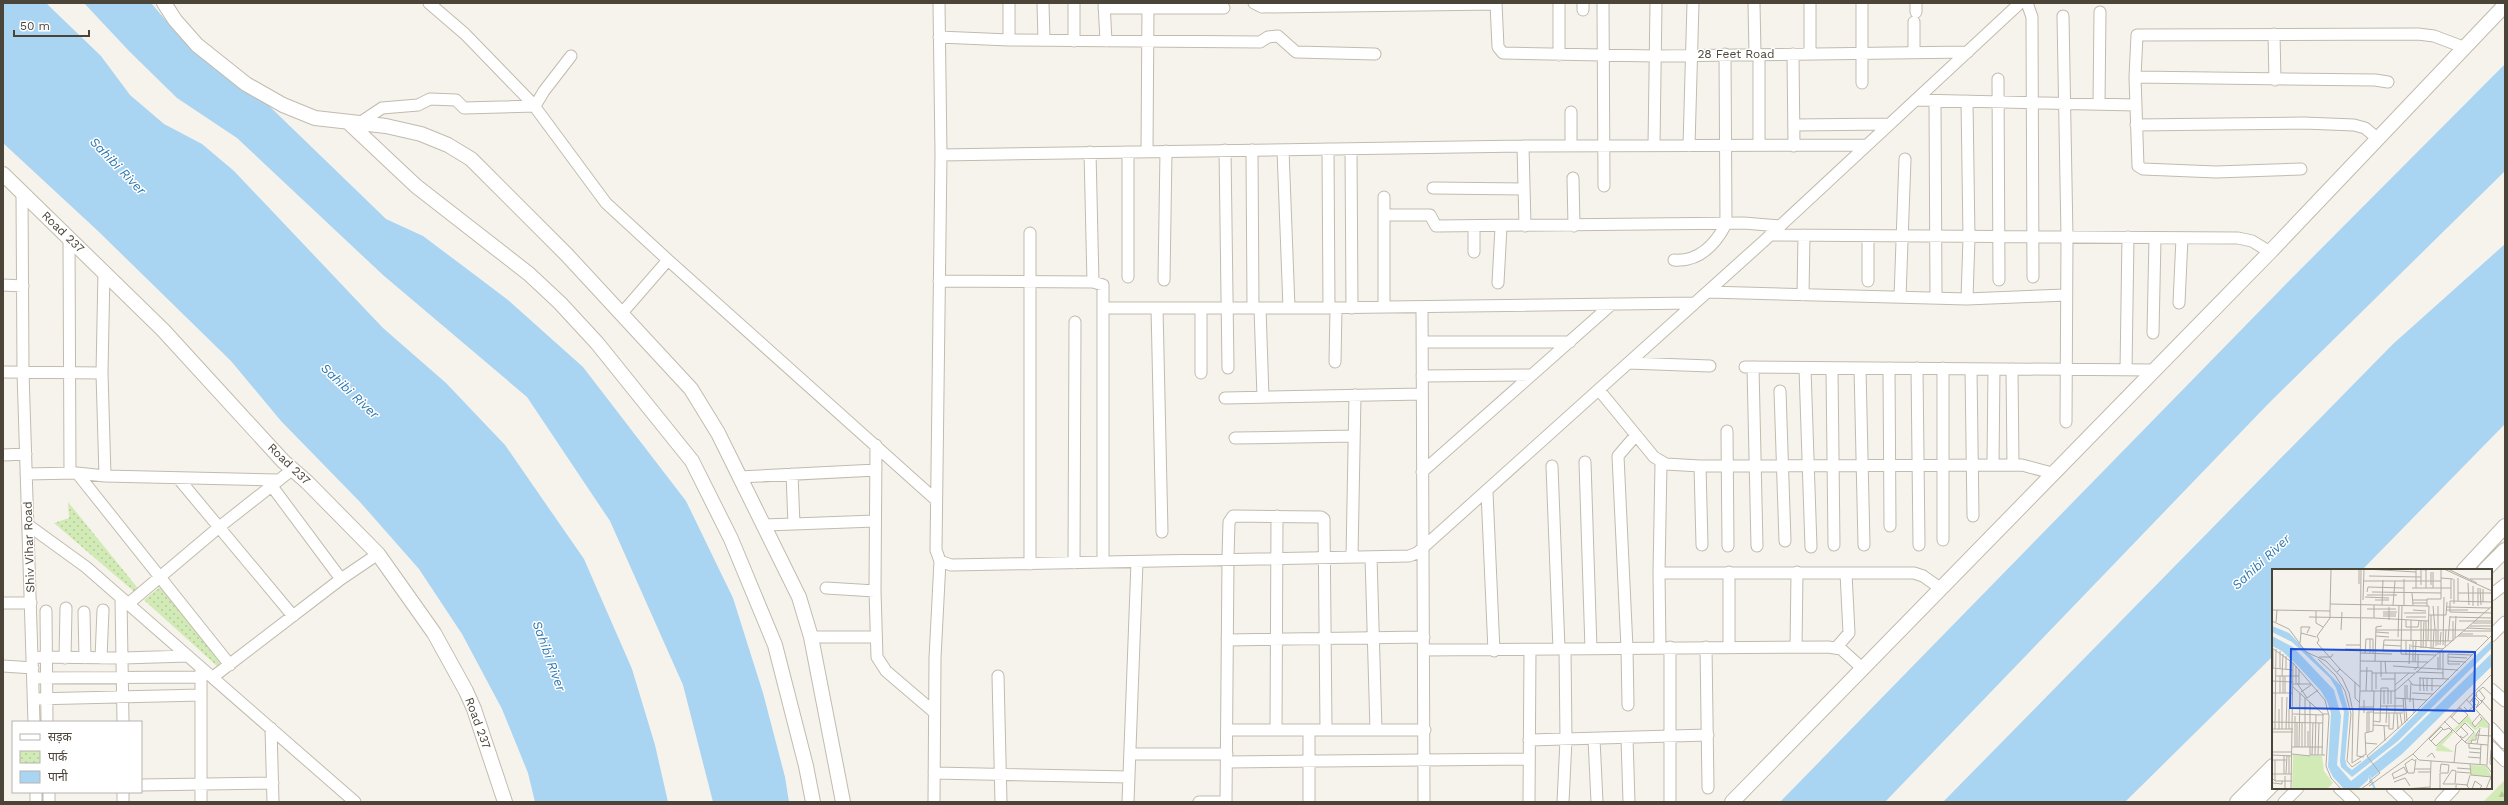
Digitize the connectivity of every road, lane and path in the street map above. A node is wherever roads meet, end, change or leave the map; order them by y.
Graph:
1 (164, 3) edge
2 (429, 3) edge
3 (939, 3) edge
4 (1009, 3) edge
5 (1043, 3) edge
6 (1074, 3) edge
7 (1254, 3) edge
8 (1496, 3) edge
9 (1559, 3) edge
10 (1603, 3) edge
11 (1656, 3) edge
12 (1692, 3) edge
13 (1754, 3) edge
14 (1810, 3) edge
15 (1862, 3) edge
16 (2020, 3) edge
17 (2027, 3) edge
18 (1348, 4) edge
19 (1393, 4) edge
20 (1446, 4) edge
21 (1104, 5) edge
22 (1148, 5) edge
23 (1194, 5) edge
24 (1304, 5) edge
25 (2505, 5) edge
26 (1224, 8) dead end
27 (1916, 12) edge
28 (2100, 12) dead end
29 (2063, 16) dead end
30 (2274, 34) junction
31 (939, 37) junction
32 (1009, 40) junction
33 (1044, 40) junction
34 (1106, 40) junction
35 (1074, 41) junction
36 (1148, 41) junction
37 (2463, 47) junction
38 (1914, 52) junction
39 (1968, 52) junction
40 (1810, 53) junction
41 (1861, 53) junction
42 (1375, 54) dead end
43 (1691, 54) junction
44 (1725, 54) junction
45 (1757, 54) junction
46 (1793, 54) junction
47 (1559, 55) junction
48 (1603, 55) junction
49 (571, 56) dead end
50 (1654, 56) junction
51 (2135, 77) junction
52 (1998, 79) dead end
53 (2275, 80) junction
54 (2388, 82) dead end
55 (1862, 83) dead end
56 (1916, 100) junction
57 (1935, 101) junction
58 (1967, 101) junction
59 (1998, 102) junction
60 (2031, 103) junction
61 (2064, 104) junction
62 (2098, 104) junction
63 (2136, 105) junction
64 (535, 106) junction
65 (1571, 112) dead end
66 (353, 123) junction
67 (1890, 124) junction
68 (1794, 125) junction
69 (2136, 125) junction
70 (2377, 138) junction
71 (1867, 145) junction
72 (1523, 146) junction
73 (1571, 146) junction
74 (1604, 146) junction
75 (1654, 146) junction
76 (1689, 146) junction
77 (1725, 146) junction
78 (1758, 146) junction
79 (1794, 146) junction
80 (1328, 149) junction
81 (1352, 149) junction
82 (1225, 150) junction
83 (1252, 150) junction
84 (1283, 150) junction
85 (1166, 151) junction
86 (1090, 152) junction
87 (1128, 152) junction
88 (1147, 152) junction
89 (941, 155) junction
90 (1904, 159) dead end
91 (2301, 169) dead end
92 (3, 174) edge
93 (1573, 178) dead end
94 (1604, 186) dead end
95 (1433, 188) dead end
96 (1524, 189) junction
97 (22, 192) junction
98 (1384, 197) dead end
99 (1384, 216) junction
100 (1726, 224) junction
101 (1525, 226) junction
102 (1574, 226) junction
103 (1780, 226) junction
104 (1474, 227) junction
105 (1501, 227) junction
106 (1030, 233) dead end
107 (1770, 235) junction
108 (1804, 235) junction
109 (1868, 236) junction
110 (1902, 237) junction
111 (1935, 237) junction
112 (2000, 237) junction
113 (2033, 237) junction
114 (2067, 237) junction
115 (2128, 237) junction
116 (1969, 238) junction
117 (2155, 238) junction
118 (2182, 238) junction
119 (69, 239) junction
120 (1474, 252) dead end
121 (2270, 252) junction
122 (668, 260) junction
123 (1674, 260) dead end
124 (104, 271) junction
125 (1128, 277) dead end
126 (2033, 277) dead end
127 (1164, 280) dead end
128 (1999, 280) dead end
129 (939, 281) junction
130 (1868, 281) dead end
131 (1030, 282) junction
132 (1092, 282) junction
133 (1498, 283) dead end
134 (3, 285) edge
135 (23, 286) junction
136 (1708, 292) junction
137 (1803, 295) junction
138 (2066, 295) junction
139 (1900, 297) junction
140 (1936, 298) junction
141 (1967, 299) junction
142 (1695, 303) junction
143 (2179, 303) dead end
144 (1612, 304) junction
145 (1384, 307) junction
146 (1422, 307) junction
147 (1104, 308) junction
148 (1157, 308) junction
149 (1201, 308) junction
150 (1229, 308) junction
151 (1256, 308) junction
152 (1289, 308) junction
153 (1333, 308) junction
154 (1352, 308) junction
155 (622, 313) junction
156 (1075, 322) dead end
157 (2153, 333) dead end
158 (1422, 342) junction
159 (1570, 342) junction
160 (1335, 362) dead end
161 (1629, 363) junction
162 (1710, 366) dead end
163 (1228, 368) dead end
164 (1805, 368) junction
165 (1832, 368) junction
166 (1860, 368) junction
167 (1889, 368) junction
168 (1917, 368) junction
169 (1943, 368) junction
170 (1971, 369) junction
171 (1994, 369) junction
172 (2012, 369) junction
173 (2066, 370) junction
174 (2126, 370) junction
175 (2152, 370) junction
176 (3, 372) edge
177 (23, 372) junction
178 (68, 372) junction
179 (102, 373) junction
180 (1201, 373) dead end
181 (1532, 375) junction
182 (1422, 376) junction
183 (1600, 390) junction
184 (1780, 391) dead end
185 (1422, 394) junction
186 (1355, 395) junction
187 (1263, 397) junction
188 (1225, 398) dead end
189 (2066, 422) dead end
190 (1727, 431) dead end
191 (1636, 435) junction
192 (1354, 436) junction
193 (1235, 438) dead end
194 (876, 445) junction
195 (26, 454) junction
196 (3, 455) edge
197 (1585, 462) dead end
198 (1661, 463) junction
199 (1782, 464) junction
200 (1808, 464) junction
201 (1833, 464) junction
202 (1864, 464) junction
203 (1890, 464) junction
204 (1919, 464) junction
205 (1944, 464) junction
206 (1972, 464) junction
207 (1993, 464) junction
208 (2013, 465) junction
209 (1552, 466) dead end
210 (1700, 466) junction
211 (1727, 466) junction
212 (1754, 466) junction
213 (293, 469) junction
214 (876, 470) junction
215 (1422, 472) junction
216 (73, 473) junction
217 (2052, 473) junction
218 (26, 474) junction
219 (792, 474) junction
220 (105, 476) junction
221 (740, 477) junction
222 (178, 478) junction
223 (275, 483) junction
224 (1487, 492) junction
225 (936, 500) junction
226 (1277, 516) junction
227 (1973, 516) dead end
228 (876, 521) junction
229 (794, 524) junction
230 (28, 525) junction
231 (763, 525) junction
232 (1890, 526) dead end
233 (2505, 526) edge
234 (218, 528) junction
235 (1162, 532) dead end
236 (1943, 540) dead end
237 (1784, 541) dead end
238 (1702, 545) dead end
239 (1834, 545) dead end
240 (1864, 545) dead end
241 (1919, 545) dead end
242 (1728, 546) dead end
243 (1757, 546) dead end
244 (1811, 547) dead end
245 (1423, 550) junction
246 (2505, 550) edge
247 (378, 554) junction
248 (1277, 557) junction
249 (1352, 557) junction
250 (1371, 557) junction
251 (1228, 558) junction
252 (1324, 558) junction
253 (940, 561) junction
254 (1102, 562) junction
255 (1137, 562) junction
256 (1074, 563) junction
257 (1030, 564) junction
258 (2465, 569) edge
259 (2486, 569) edge
260 (1729, 572) junction
261 (1797, 572) junction
262 (1846, 572) junction
263 (1659, 573) junction
264 (159, 577) junction
265 (341, 579) junction
266 (2505, 584) edge
267 (826, 588) dead end
268 (1940, 588) junction
269 (875, 591) junction
270 (2492, 594) edge
271 (125, 601) junction
272 (3, 603) edge
273 (31, 603) junction
274 (66, 608) dead end
275 (103, 610) dead end
276 (46, 611) dead end
277 (84, 612) dead end
278 (293, 616) junction
279 (2505, 622) edge
280 (2492, 635) edge
281 (811, 637) junction
282 (876, 637) junction
283 (1424, 637) junction
284 (1325, 638) junction
285 (1373, 638) junction
286 (1277, 639) junction
287 (1227, 640) junction
288 (1665, 647) junction
289 (1706, 647) junction
290 (1729, 647) junction
291 (1796, 647) junction
292 (1627, 648) junction
293 (1836, 648) junction
294 (1562, 649) junction
295 (1591, 649) junction
296 (1424, 650) junction
297 (1494, 650) junction
298 (1530, 650) junction
299 (188, 656) junction
300 (46, 657) junction
301 (65, 658) junction
302 (85, 658) junction
303 (101, 658) junction
304 (123, 658) junction
305 (230, 665) junction
306 (3, 666) edge
307 (33, 667) junction
308 (1862, 668) junction
309 (200, 672) junction
310 (998, 676) dead end
311 (46, 677) junction
312 (123, 677) junction
313 (213, 677) junction
314 (2492, 690) edge
315 (201, 695) junction
316 (123, 698) junction
317 (34, 699) junction
318 (46, 699) junction
319 (2505, 701) edge
320 (1628, 704) dead end
321 (934, 712) junction
322 (34, 721) edge
323 (47, 721) edge
324 (123, 721) edge
325 (271, 728) junction
326 (2492, 729) edge
327 (1227, 730) junction
328 (1276, 730) junction
329 (1309, 730) junction
330 (1326, 730) junction
331 (1376, 730) junction
332 (1425, 730) junction
333 (1708, 735) junction
334 (1670, 737) junction
335 (1627, 738) junction
336 (1594, 739) junction
337 (1529, 740) junction
338 (1566, 740) junction
339 (2505, 743) edge
340 (2492, 748) edge
341 (1130, 754) junction
342 (2503, 756) edge
343 (1227, 758) junction
344 (1528, 759) junction
345 (1425, 761) junction
346 (1309, 762) junction
347 (2272, 767) edge
348 (934, 773) junction
349 (999, 774) junction
350 (1129, 777) junction
351 (142, 784) edge
352 (201, 784) junction
353 (273, 784) junction
354 (2272, 785) edge
355 (1708, 788) dead end
356 (2297, 789) edge
357 (2340, 789) edge
358 (2393, 789) edge
359 (2453, 789) edge
360 (201, 802) edge
361 (273, 802) edge
362 (355, 802) edge
363 (505, 802) edge
364 (813, 802) edge
365 (843, 802) edge
366 (934, 802) edge
367 (1001, 802) edge
368 (1128, 802) edge
369 (1199, 802) edge
370 (1226, 802) edge
371 (1309, 802) edge
372 (1424, 802) edge
373 (1529, 802) edge
374 (1563, 802) edge
375 (1597, 802) edge
376 (1629, 802) edge
377 (1670, 802) edge
378 (1732, 802) edge
379 (2237, 802) edge
380 (2255, 802) edge
381 (2284, 802) edge
382 (2354, 802) edge
383 (2407, 802) edge
384 (2441, 802) edge

1 - 66 street
2 - 64 street
3 - 31 street
4 - 32 street
5 - 33 street
6 - 35 street
7 - 24 street
8 - 20 street
8 - 47 street, 28 Feet Road
9 - 47 street
10 - 48 street
11 - 50 street
12 - 43 street
13 - 45 street
14 - 40 street
15 - 41 street
16 - 39 street
17 - 60 street
18 - 19 street
18 - 24 street
19 - 20 street
21 - 22 street
21 - 34 street
22 - 23 street
22 - 36 street
23 - 26 street
25 - 37 street
27 - 38 street
28 - 62 street
29 - 61 street
30 - 37 street
30 - 51 street
30 - 53 street
31 - 32 street
31 - 89 street
32 - 33 street
33 - 35 street
34 - 35 street
34 - 36 street
36 - 42 street
36 - 88 street
37 - 70 street
38 - 39 street, 28 Feet Road
38 - 41 street, 28 Feet Road
39 - 56 street
40 - 41 street, 28 Feet Road
40 - 46 street, 28 Feet Road
41 - 55 street
43 - 44 street, 28 Feet Road
43 - 50 street, 28 Feet Road
43 - 76 street
44 - 45 street, 28 Feet Road
44 - 77 street
45 - 46 street, 28 Feet Road
45 - 78 street
46 - 68 street
47 - 48 street, 28 Feet Road
48 - 50 street, 28 Feet Road
48 - 74 street
49 - 64 street
50 - 75 street
51 - 53 street
51 - 63 street
52 - 59 street
53 - 54 street
56 - 57 street
56 - 67 street
57 - 58 street
57 - 111 street
58 - 59 street
58 - 116 street
59 - 60 street
59 - 112 street
60 - 61 street
60 - 113 street
61 - 62 street
61 - 114 street
62 - 63 street
63 - 69 street
64 - 66 street
64 - 122 street
65 - 73 street
66 - 155 street
66 - 364 street
67 - 68 street
67 - 71 street
68 - 79 street
69 - 70 street
69 - 91 street
70 - 121 street
71 - 79 street
71 - 103 street
72 - 73 street
72 - 81 street
72 - 96 street
73 - 74 street
74 - 75 street
74 - 94 street
75 - 76 street
76 - 77 street
77 - 78 street
77 - 100 street
78 - 79 street
80 - 81 street
80 - 84 street
80 - 153 street
81 - 154 street
82 - 83 street
82 - 85 street
82 - 150 street
83 - 84 street
83 - 151 street
84 - 152 street
85 - 88 street
85 - 127 street
86 - 87 street
86 - 89 street
86 - 132 street
87 - 88 street
87 - 125 street
89 - 129 street
90 - 110 street
92 - 97 street, Road 237
93 - 102 street
95 - 96 street
96 - 101 street
97 - 119 street, Road 237
97 - 135 street, Shiv Vihar Road
98 - 99 street
99 - 104 street
99 - 145 street
100 - 102 street
100 - 103 street
100 - 123 street
101 - 102 street
101 - 105 street
103 - 107 street
104 - 105 street
104 - 120 street
105 - 133 street
106 - 131 street
107 - 108 street
107 - 136 street
108 - 109 street
108 - 137 street
109 - 110 street
109 - 130 street
110 - 111 street
110 - 139 street
111 - 116 street
111 - 140 street
112 - 113 street
112 - 116 street
112 - 128 street
113 - 114 street
113 - 126 street
114 - 115 street
114 - 138 street
115 - 117 street
115 - 174 street
116 - 141 street
117 - 118 street
117 - 157 street
118 - 121 street
118 - 143 street
119 - 124 street, Road 237
119 - 178 street
121 - 175 street
122 - 155 street
122 - 194 street
124 - 179 street
124 - 213 street, Road 237
129 - 131 street
129 - 225 street
131 - 132 street
131 - 257 street
132 - 147 street
134 - 135 street
135 - 177 street, Shiv Vihar Road
136 - 137 street
136 - 142 street
137 - 139 street
138 - 141 street
138 - 173 street
139 - 140 street
140 - 141 street
142 - 144 street
142 - 161 street
144 - 146 street
144 - 159 street
145 - 146 street
145 - 154 street
146 - 158 street
147 - 148 street
147 - 254 street
148 - 149 street
148 - 235 street
149 - 150 street
149 - 180 street
150 - 151 street
150 - 163 street
151 - 152 street
151 - 187 street
152 - 153 street
153 - 154 street
153 - 160 street
155 - 221 street
156 - 256 street
158 - 159 street
158 - 182 street
159 - 181 street
161 - 162 street
161 - 183 street
164 - 165 street
164 - 200 street
164 - 212 street
165 - 166 street
165 - 201 street
166 - 167 street
166 - 202 street
167 - 168 street
167 - 203 street
168 - 169 street
168 - 204 street
169 - 170 street
169 - 205 street
170 - 171 street
170 - 206 street
171 - 172 street
171 - 207 street
172 - 173 street
172 - 208 street
173 - 174 street
173 - 189 street
174 - 175 street
175 - 217 street
176 - 177 street
177 - 178 street
177 - 195 street, Shiv Vihar Road
178 - 179 street
178 - 216 street
179 - 220 street
181 - 182 street
181 - 215 street
182 - 185 street
183 - 191 street
183 - 224 street
184 - 199 street
185 - 186 street
185 - 215 street
186 - 187 street
186 - 192 street
187 - 188 street
190 - 211 street
191 - 198 street
191 - 292 street
192 - 193 street
192 - 249 street
194 - 214 street
194 - 225 street
195 - 196 street
195 - 218 street, Shiv Vihar Road
197 - 295 street
198 - 210 street
198 - 263 street
199 - 200 street
199 - 212 street
199 - 237 street
200 - 201 street
200 - 244 street
201 - 202 street
201 - 239 street
202 - 203 street
202 - 240 street
203 - 204 street
203 - 232 street
204 - 205 street
204 - 241 street
205 - 206 street
205 - 236 street
206 - 207 street
206 - 227 street
207 - 208 street
208 - 217 street
209 - 294 street
210 - 211 street
210 - 238 street
211 - 212 street
211 - 242 street
212 - 243 street
213 - 223 street
213 - 247 street, Road 237
214 - 219 street
214 - 228 street
215 - 245 street
216 - 218 street
216 - 220 street
216 - 264 street
217 - 268 street
218 - 230 street, Shiv Vihar Road
219 - 221 street
219 - 229 street
220 - 222 street
221 - 231 street
222 - 223 street
222 - 234 street
223 - 234 street
223 - 265 street
224 - 245 street
224 - 297 street
225 - 253 street
226 - 248 street
226 - 251 street
226 - 252 street
228 - 229 street
228 - 269 street
229 - 231 street
230 - 271 street
230 - 273 street, Shiv Vihar Road
231 - 281 street
233 - 258 street
234 - 264 street
234 - 278 street
245 - 250 street
245 - 283 street
246 - 259 street
247 - 265 street
247 - 363 street, Road 237
248 - 251 street
248 - 252 street
248 - 286 street
249 - 250 street
249 - 252 street
250 - 285 street
251 - 255 street
251 - 287 street
252 - 284 street
253 - 257 street
253 - 321 street
254 - 255 street
254 - 256 street
255 - 341 street
256 - 257 street
260 - 261 street
260 - 263 street
260 - 290 street
261 - 262 street
261 - 291 street
262 - 268 street
262 - 293 street
263 - 288 street
264 - 271 street
264 - 305 street
265 - 278 street
266 - 270 street
267 - 269 street
268 - 308 street
269 - 282 street
271 - 299 street
271 - 304 street
272 - 273 street
273 - 307 street, Shiv Vihar Road
274 - 301 street
275 - 303 street
276 - 300 street
277 - 302 street
278 - 305 street
279 - 280 street
281 - 282 street
281 - 365 street
282 - 321 street
283 - 285 street
283 - 296 street
284 - 285 street
284 - 286 street
284 - 330 street
285 - 331 street
286 - 287 street
286 - 328 street
287 - 327 street
288 - 289 street
288 - 292 street
288 - 334 street
289 - 290 street
289 - 333 street
290 - 291 street
291 - 293 street
292 - 295 street
292 - 320 street
293 - 308 street
294 - 295 street
294 - 298 street
294 - 338 street
296 - 297 street
296 - 332 street
297 - 298 street
298 - 337 street
299 - 304 street
299 - 309 street
300 - 301 street
300 - 307 street
300 - 311 street
301 - 302 street
302 - 303 street
303 - 304 street
304 - 312 street
305 - 313 street
306 - 307 street
307 - 311 street
307 - 317 street, Shiv Vihar Road
308 - 378 street
309 - 312 street
309 - 313 street
309 - 315 street
310 - 349 street
311 - 312 street
311 - 318 street
312 - 316 street
313 - 325 street
314 - 319 street
315 - 316 street
315 - 352 street
316 - 318 street
316 - 324 street
317 - 318 street
317 - 322 street, Shiv Vihar Road
318 - 323 street
321 - 348 street
325 - 353 street
325 - 362 street
326 - 339 street
327 - 328 street
327 - 343 street
328 - 329 street
329 - 330 street
329 - 346 street
330 - 331 street
331 - 332 street
332 - 345 street
333 - 334 street
333 - 355 street
334 - 335 street
334 - 377 street
335 - 336 street
335 - 376 street
336 - 338 street
336 - 375 street
337 - 338 street
337 - 344 street
338 - 374 street
340 - 342 street
341 - 343 street
341 - 350 street
343 - 346 street
343 - 370 street
344 - 345 street
344 - 373 street
345 - 346 street
345 - 372 street
346 - 371 street
347 - 379 street
348 - 349 street
348 - 366 street
349 - 350 street
349 - 367 street
350 - 368 street
351 - 352 street
352 - 353 street
352 - 360 street
353 - 361 street
354 - 380 street
356 - 381 street
357 - 382 street
358 - 383 street
359 - 384 street
369 - 370 street

